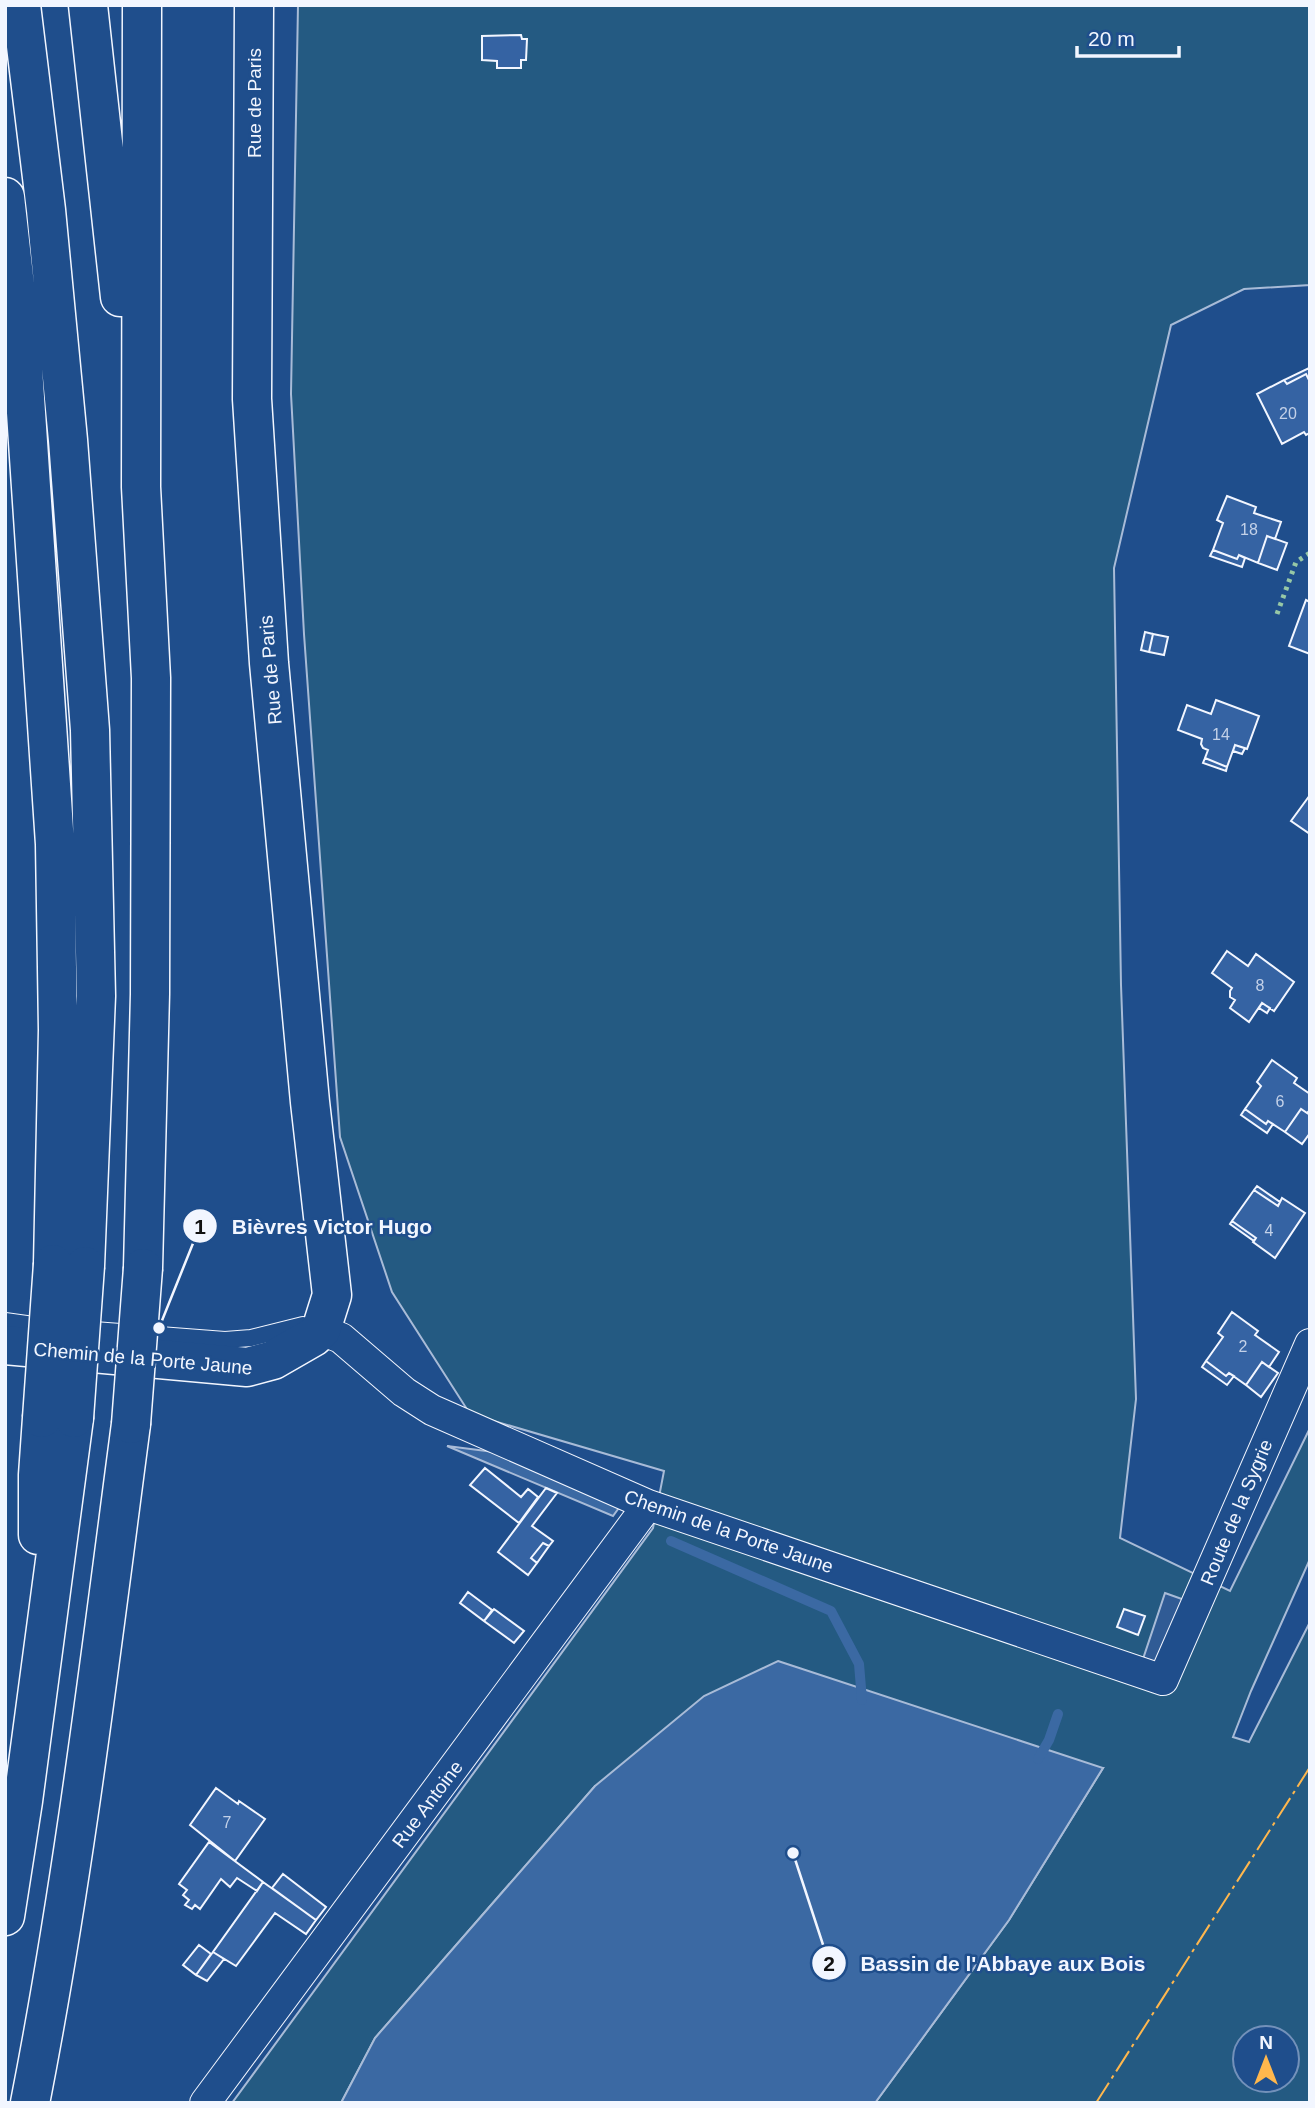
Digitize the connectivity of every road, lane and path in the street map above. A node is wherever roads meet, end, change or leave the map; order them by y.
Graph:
1 (21, 5) edge
2 (88, 5) edge
3 (142, 5) edge
4 (254, 5) edge
5 (5, 197) edge
6 (141, 487) junction
7 (69, 1265) junction
8 (5, 1321) edge
9 (321, 1330) junction
10 (1310, 1344) edge
11 (5, 1345) edge
12 (648, 1505) junction
13 (1163, 1680) joint
14 (5, 1916) edge
15 (30, 2103) edge
16 (205, 2103) edge

1 - 7 main road
2 - 6 main road
3 - 6 main road
4 - 9 main road, Rue de Paris
5 - 7 main road
6 - 15 main road, bridge
7 - 14 main road, bridge
8 - 9 lane
9 - 11 main road, Chemin de la Porte Jaune
9 - 12 street, Chemin de la Porte Jaune
10 - 13 street, Route de la Sygrie
12 - 13 street, Chemin de la Porte Jaune
12 - 16 street, Rue Antoine

